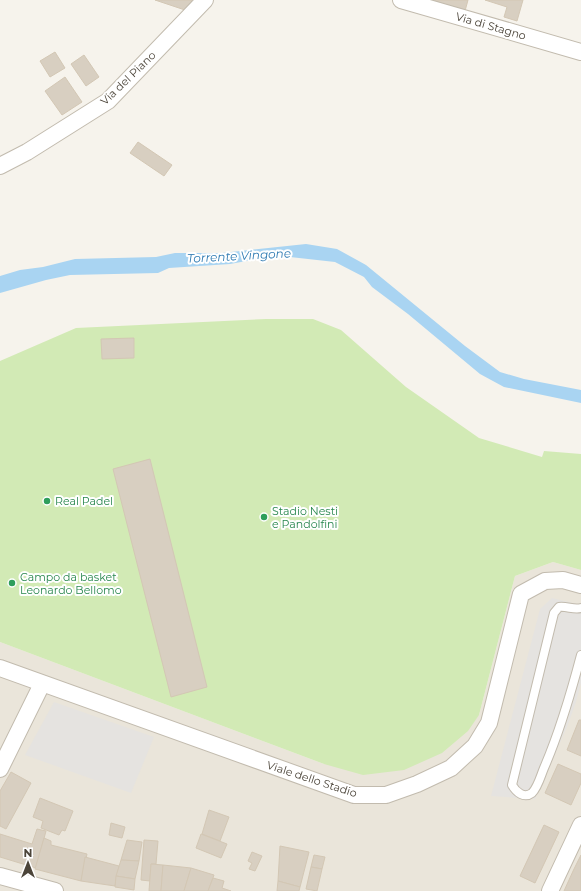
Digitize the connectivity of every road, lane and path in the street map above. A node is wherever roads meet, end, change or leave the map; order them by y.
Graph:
1 (205, 0) edge
2 (401, 0) edge
3 (581, 52) edge
4 (0, 166) edge
5 (581, 585) edge
6 (581, 608) edge
7 (581, 655) edge
8 (0, 668) edge
9 (42, 684) junction
10 (0, 769) edge
11 (581, 825) edge
12 (0, 876) edge
13 (36, 889) edge
14 (55, 891) edge
15 (550, 891) edge

1 - 4 street, Via del Piano
2 - 3 street, Via di Stagno
5 - 9 street, Viale dello Stadio
6 - 7 lane
8 - 9 street, Viale dello Stadio
9 - 10 street
11 - 15 street
12 - 13 street
13 - 14 street

